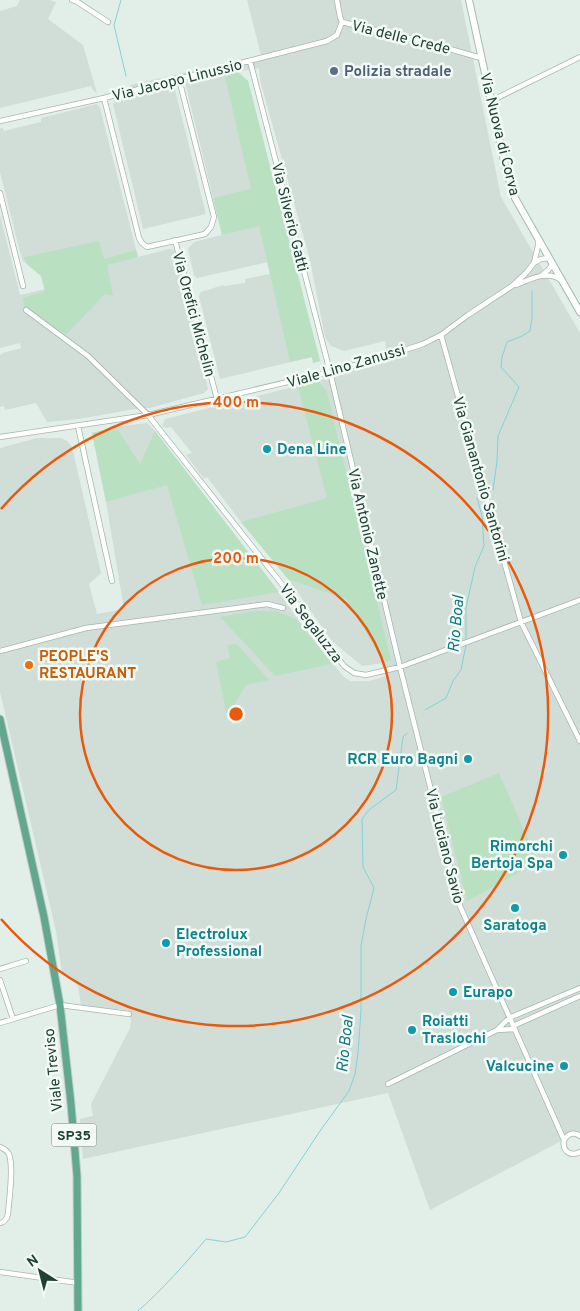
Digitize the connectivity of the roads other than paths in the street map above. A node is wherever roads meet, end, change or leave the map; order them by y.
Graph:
1 (72, 0) edge
2 (337, 0) edge
3 (469, 0) edge
4 (108, 22) dead end
5 (342, 22) junction
6 (580, 57) edge
7 (481, 58) junction
8 (250, 61) junction
9 (179, 79) junction
10 (104, 98) junction
11 (491, 101) junction
12 (0, 121) edge
13 (0, 193) edge
14 (538, 239) junction
15 (175, 240) junction
16 (551, 261) junction
17 (534, 263) junction
18 (541, 276) junction
19 (563, 281) junction
20 (23, 286) dead end
21 (512, 286) junction
22 (26, 310) dead end
23 (580, 312) edge
24 (441, 335) junction
25 (330, 372) junction
26 (216, 399) junction
27 (148, 415) junction
28 (78, 426) junction
29 (0, 437) edge
30 (112, 581) dead end
31 (580, 600) edge
32 (283, 608) dead end
33 (521, 622) junction
34 (0, 651) edge
35 (400, 667) junction
36 (0, 719) edge
37 (580, 741) edge
38 (26, 961) dead end
39 (0, 969) edge
40 (0, 980) edge
41 (580, 988) edge
42 (580, 996) edge
43 (60, 1006) junction
44 (129, 1014) dead end
45 (510, 1018) junction
46 (13, 1019) junction
47 (0, 1023) edge
48 (513, 1027) junction
49 (497, 1030) junction
50 (388, 1084) dead end
51 (559, 1130) junction
52 (567, 1135) junction
53 (580, 1135) edge
54 (564, 1140) junction
55 (0, 1148) edge
56 (580, 1152) edge
57 (0, 1223) edge
58 (0, 1272) edge
59 (79, 1283) junction
60 (78, 1311) edge

1 - 4 street
2 - 5 street, Via delle Crede
3 - 7 main road, Via Nuova di Corva
5 - 7 street, Via delle Crede
5 - 8 street, Via Jacopo Linussio
6 - 11 street
7 - 11 main road, Via Nuova di Corva
8 - 9 street, Via Jacopo Linussio
8 - 25 street, Via Silverio Gatti
9 - 10 street, Via Jacopo Linussio
9 - 15 street, Via Orefici Michelin
10 - 12 street, Via Jacopo Linussio
10 - 15 street
11 - 14 main road, Via Nuova di Corva
13 - 20 street
14 - 16 main road, Via Nuova di Corva
14 - 17 street
15 - 26 street, Via Orefici Michelin
16 - 17 street, Viale Lino Zanussi
16 - 18 street, Viale Lino Zanussi
16 - 19 main road, Via Nuova di Corva
17 - 21 street, Viale Lino Zanussi
18 - 19 street
18 - 21 street, Viale Lino Zanussi
19 - 23 main road, Via Nuova di Corva
21 - 24 street, Viale Lino Zanussi
22 - 27 street, Via Segaluzza
24 - 25 street, Viale Lino Zanussi
24 - 33 street, Via Gianantonio Santorini
25 - 26 street, Viale Lino Zanussi
25 - 35 street, Via Antonio Zanette
26 - 27 street, Viale Lino Zanussi
27 - 28 street, Viale Lino Zanussi
27 - 35 street, Via Segaluzza
28 - 29 street, Viale Lino Zanussi
28 - 30 street
31 - 33 street, Via Segaluzza
32 - 34 street
33 - 35 street, Via Segaluzza
33 - 37 street, Via Gianantonio Santorini
35 - 45 street, Via Luciano Savio
36 - 43 main road, Viale Treviso / SP35
38 - 39 street
40 - 46 street
41 - 45 street
42 - 48 street
43 - 44 street, Viale Treviso
43 - 46 street
43 - 59 main road, Viale Treviso / SP35
45 - 48 street, Via Luciano Savio
45 - 49 street
46 - 47 street
48 - 49 street
48 - 51 street, Via Luciano Savio
49 - 50 street
51 - 52 street
51 - 54 street, Via Luciano Savio
52 - 53 street
52 - 54 street
54 - 56 street, Via Luciano Savio
55 - 57 street
58 - 59 street
59 - 60 main road, Viale Treviso / SP35

